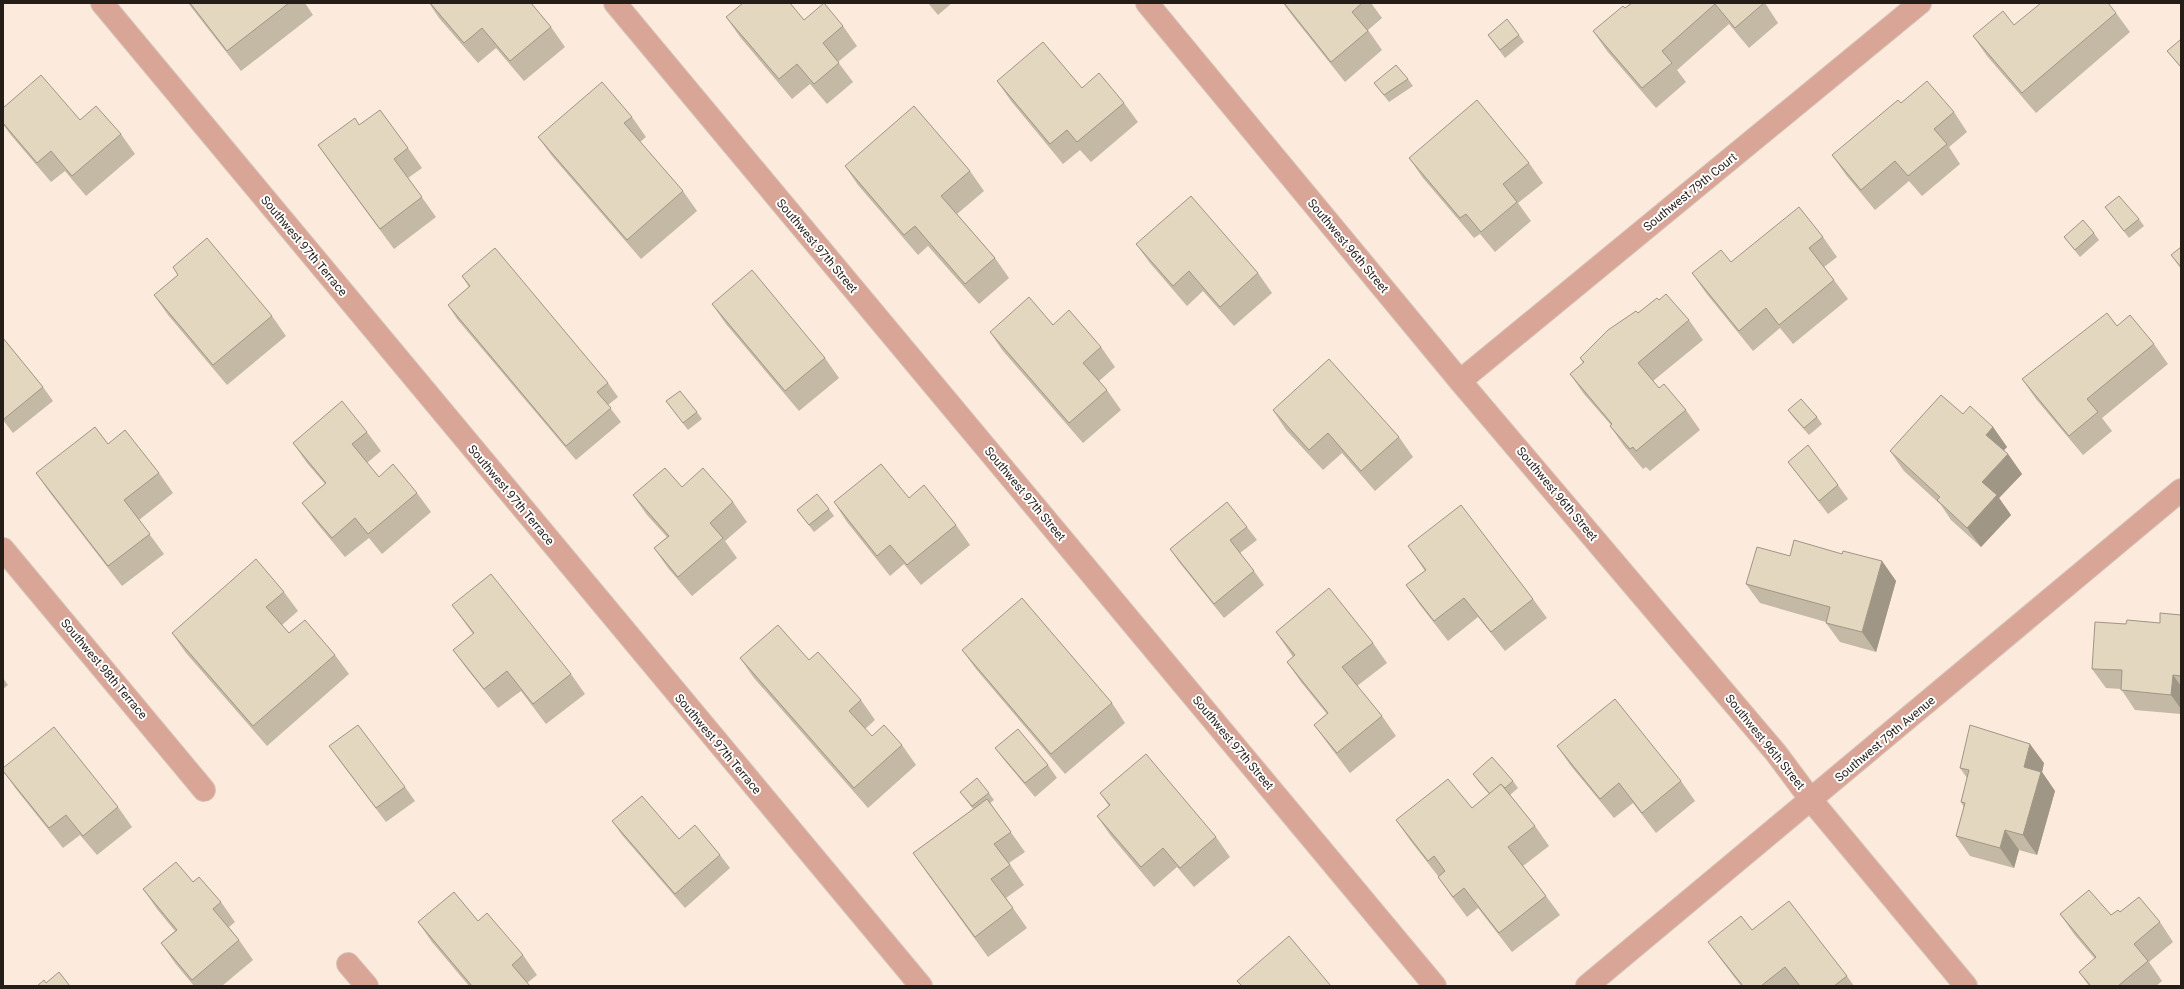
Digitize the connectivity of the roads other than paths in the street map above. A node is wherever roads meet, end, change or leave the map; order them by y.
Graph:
1 (102, 3) edge
2 (615, 3) edge
3 (1147, 3) edge
4 (1920, 3) edge
5 (1460, 381) junction
6 (2181, 490) edge
7 (3, 549) edge
8 (204, 790) dead end
9 (1811, 800) junction
10 (348, 964) dead end
11 (367, 986) edge
12 (921, 986) edge
13 (1435, 986) edge
14 (1587, 986) edge
15 (1966, 986) edge

1 - 12 street, Southwest 97th Terrace
2 - 13 street, Southwest 97th Street
3 - 5 street, Southwest 96th Street
4 - 5 street, Southwest 79th Court
5 - 9 street, Southwest 96th Street
6 - 9 street, Southwest 79th Avenue
7 - 8 street, Southwest 98th Terrace
9 - 14 street, Southwest 79th Avenue
9 - 15 street, Southwest 96th Street
10 - 11 street

